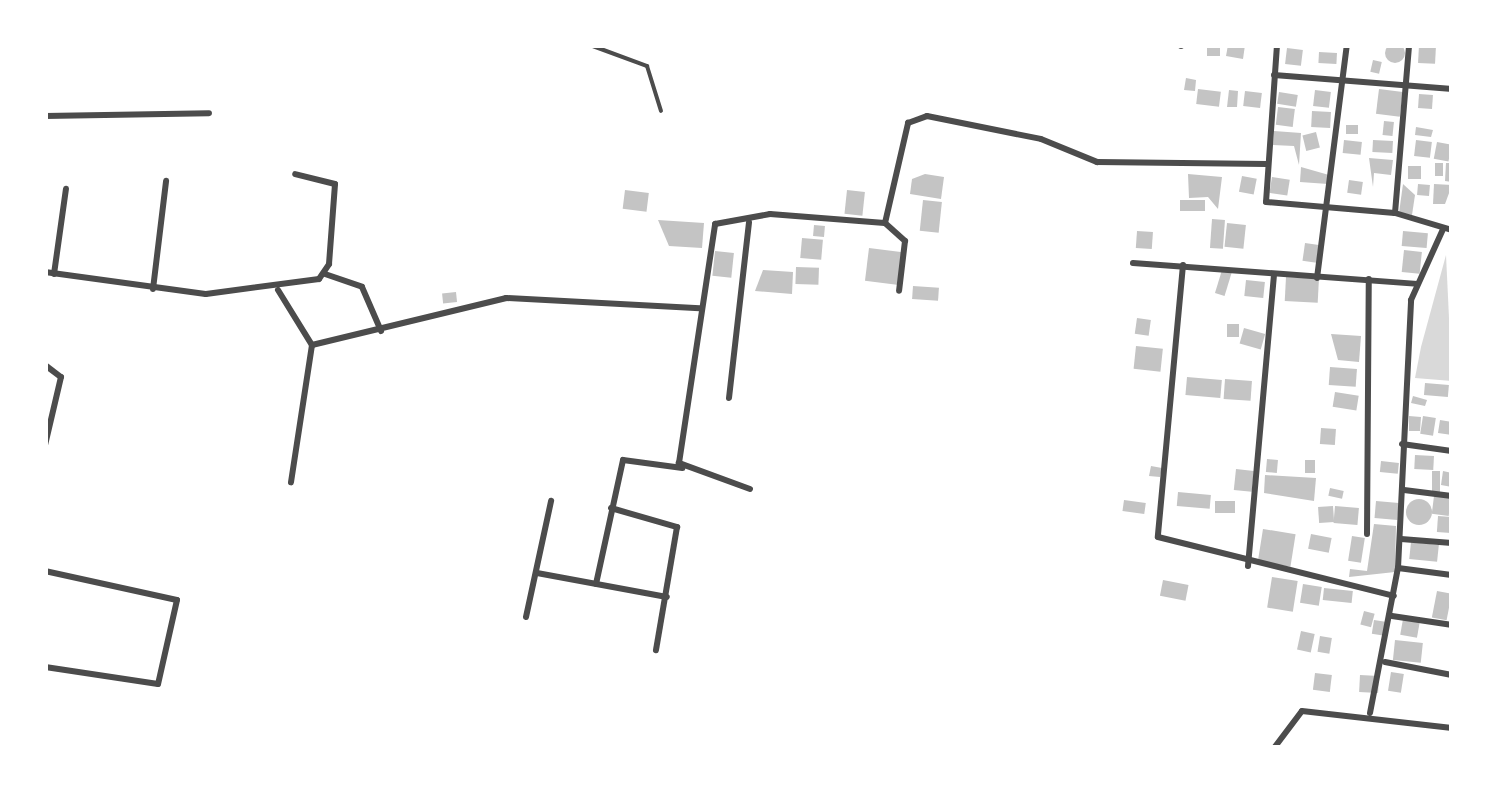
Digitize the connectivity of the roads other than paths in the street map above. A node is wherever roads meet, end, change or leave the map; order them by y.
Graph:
1 (590, 45) edge
2 (1277, 45) edge
3 (1347, 45) edge
4 (1410, 45) edge
5 (1274, 75) junction
6 (1344, 81) junction
7 (1404, 86) junction
8 (1452, 89) edge
9 (662, 111) dead end
10 (210, 113) dead end
11 (45, 116) edge
12 (1267, 164) junction
13 (295, 174) dead end
14 (166, 182) dead end
15 (66, 189) dead end
16 (1329, 208) junction
17 (1395, 214) junction
18 (749, 222) junction
19 (886, 223) junction
20 (1448, 230) edge
21 (1133, 263) dead end
22 (1183, 265) junction
23 (45, 272) edge
24 (54, 274) junction
25 (326, 274) junction
26 (1274, 275) junction
27 (1317, 278) junction
28 (1369, 279) junction
29 (1418, 284) junction
30 (153, 288) junction
31 (278, 290) junction
32 (899, 290) dead end
33 (700, 308) junction
34 (381, 330) junction
35 (312, 345) junction
36 (45, 365) edge
37 (728, 398) dead end
38 (45, 443) edge
39 (1402, 444) junction
40 (1452, 451) edge
41 (683, 468) junction
42 (291, 482) dead end
43 (750, 488) dead end
44 (1404, 490) junction
45 (1452, 496) edge
46 (551, 501) dead end
47 (611, 508) junction
48 (1367, 534) dead end
49 (1400, 539) junction
50 (1452, 544) edge
51 (1248, 566) junction
52 (1398, 568) junction
53 (45, 571) edge
54 (536, 572) junction
55 (1452, 575) edge
56 (596, 584) junction
57 (1394, 596) junction
58 (667, 597) junction
59 (1392, 616) junction
60 (526, 617) dead end
61 (1452, 626) edge
62 (656, 650) dead end
63 (1385, 662) junction
64 (45, 667) edge
65 (1452, 675) edge
66 (1370, 713) junction
67 (1452, 728) edge
68 (1274, 748) edge

1 - 9 lane
2 - 5 street
3 - 6 street
4 - 7 street
5 - 6 street
5 - 12 street
6 - 7 street
6 - 16 street
7 - 8 street
7 - 17 street
10 - 11 street
12 - 16 street
12 - 19 street
13 - 25 street
14 - 30 street
15 - 24 street
16 - 17 street
16 - 27 street
17 - 20 street
18 - 19 street
18 - 33 street
18 - 37 street
19 - 32 street
20 - 29 street
21 - 22 street
22 - 26 street
22 - 51 street
23 - 24 street
24 - 30 street
25 - 31 street
25 - 34 street
26 - 27 street
26 - 51 street
27 - 28 street
28 - 29 street
28 - 48 street
29 - 39 street
30 - 31 street
31 - 35 street
33 - 34 street
33 - 41 street
34 - 35 street
35 - 42 street
36 - 38 street
39 - 40 street
39 - 44 street
41 - 43 street
41 - 47 street
44 - 45 street
44 - 49 street
46 - 54 street
47 - 56 street
47 - 58 street
49 - 50 street
49 - 52 street
51 - 57 street
52 - 55 street
52 - 57 street
53 - 64 street
54 - 56 street
54 - 60 street
56 - 58 street
57 - 59 street
58 - 62 street
59 - 61 street
59 - 63 street
63 - 65 street
63 - 66 street
66 - 67 street
66 - 68 street

